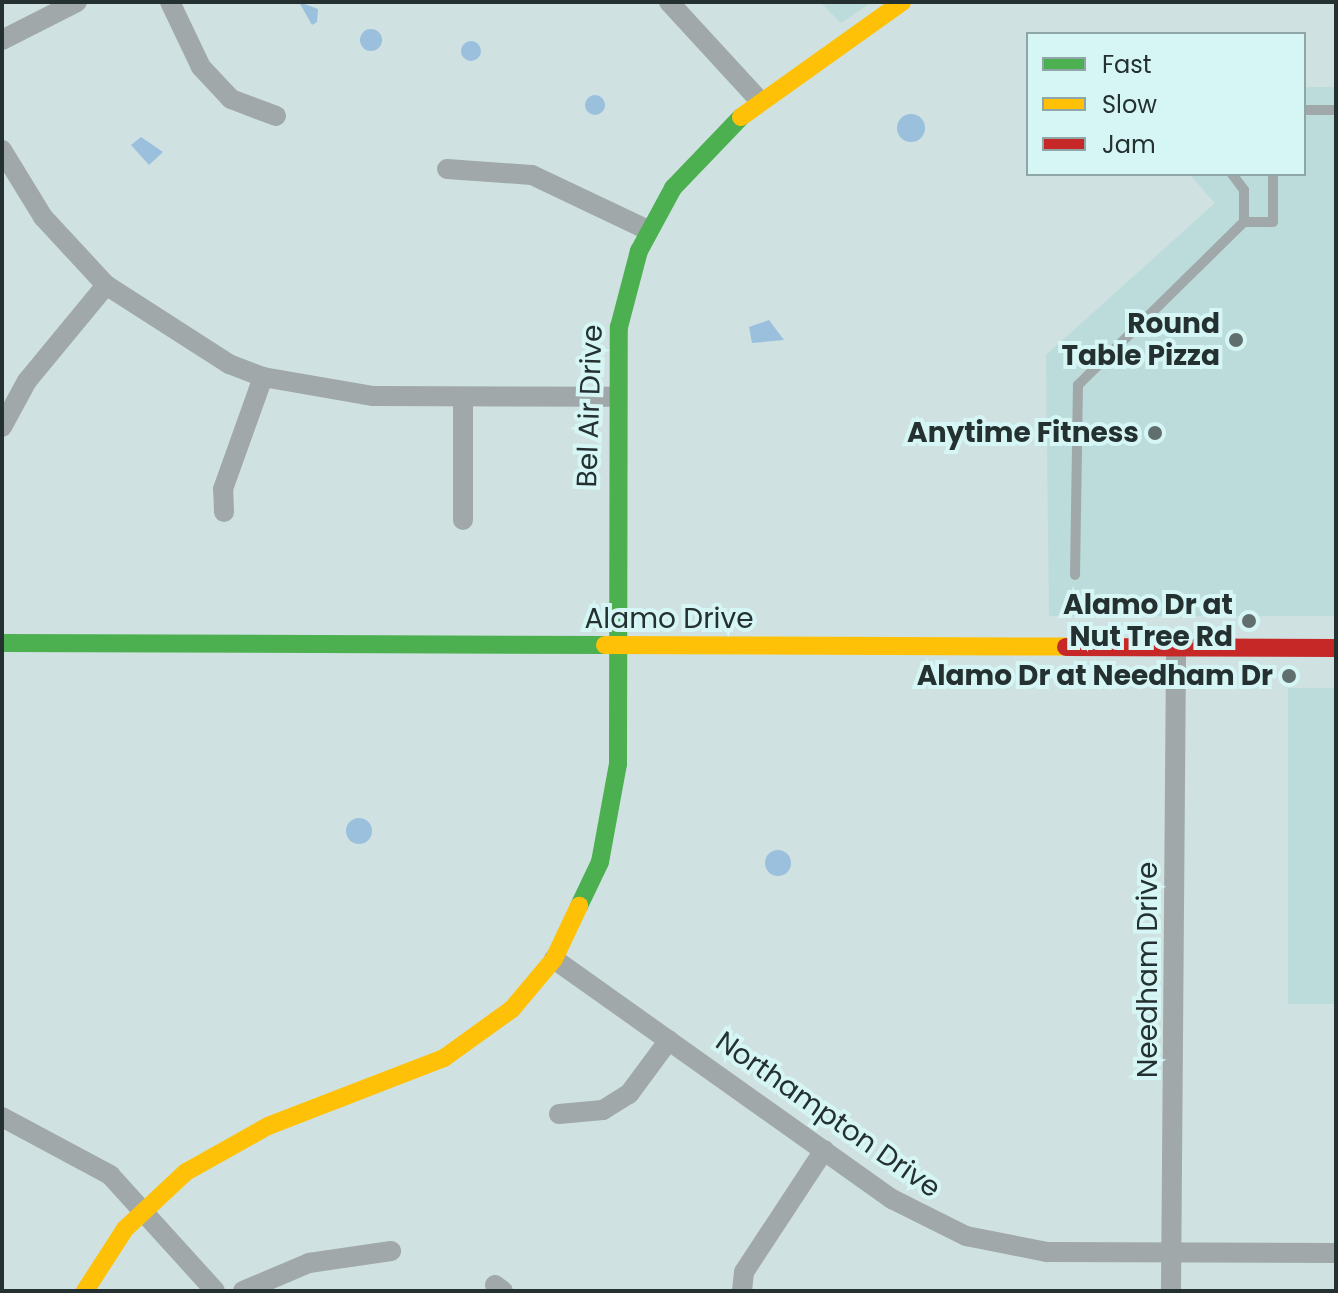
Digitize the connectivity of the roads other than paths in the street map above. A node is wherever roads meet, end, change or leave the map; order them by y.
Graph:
1 (77, 2) edge
2 (170, 2) edge
3 (669, 2) edge
4 (902, 2) edge
5 (2, 40) edge
6 (759, 100) junction
7 (1306, 110) edge
8 (1336, 110) edge
9 (276, 116) dead end
10 (2, 150) edge
11 (447, 169) dead end
12 (1234, 176) edge
13 (1273, 176) edge
14 (1244, 222) junction
15 (648, 230) junction
16 (106, 285) junction
17 (263, 377) junction
18 (614, 397) junction
19 (463, 401) junction
20 (2, 427) edge
21 (224, 512) dead end
22 (463, 520) dead end
23 (1075, 575) dead end
24 (2, 643) edge
25 (617, 646) junction
26 (1336, 648) edge
27 (1176, 649) junction
28 (554, 959) junction
29 (669, 1040) junction
30 (559, 1114) dead end
31 (2, 1117) edge
32 (824, 1150) junction
33 (145, 1207) junction
34 (391, 1251) dead end
35 (1336, 1253) edge
36 (1171, 1254) junction
37 (85, 1291) edge
38 (215, 1291) edge
39 (243, 1291) edge
40 (742, 1291) edge
41 (1171, 1291) edge

1 - 5 street
2 - 9 street
3 - 6 street
4 - 6 street, Bel Air Drive
6 - 15 street, Bel Air Drive
7 - 8 lane
10 - 16 street
11 - 15 street
12 - 14 lane
13 - 14 lane
14 - 23 lane
15 - 18 street, Bel Air Drive
16 - 17 street
16 - 20 street
17 - 19 street
17 - 21 street
18 - 19 street
18 - 25 street, Bel Air Drive
19 - 22 street
24 - 25 street, Alamo Drive
25 - 27 street, Alamo Drive
25 - 28 street, Bel Air Drive
26 - 27 street, Alamo Drive
27 - 36 street, Needham Drive
28 - 29 street, Northampton Drive
28 - 33 street, Bel Air Drive
29 - 30 street
29 - 32 street, Northampton Drive
31 - 33 street
32 - 36 street, Northampton Drive
32 - 40 street
33 - 37 street, Bel Air Drive
33 - 38 street
34 - 39 street
35 - 36 street, Northampton Drive
36 - 41 street, Needham Drive

